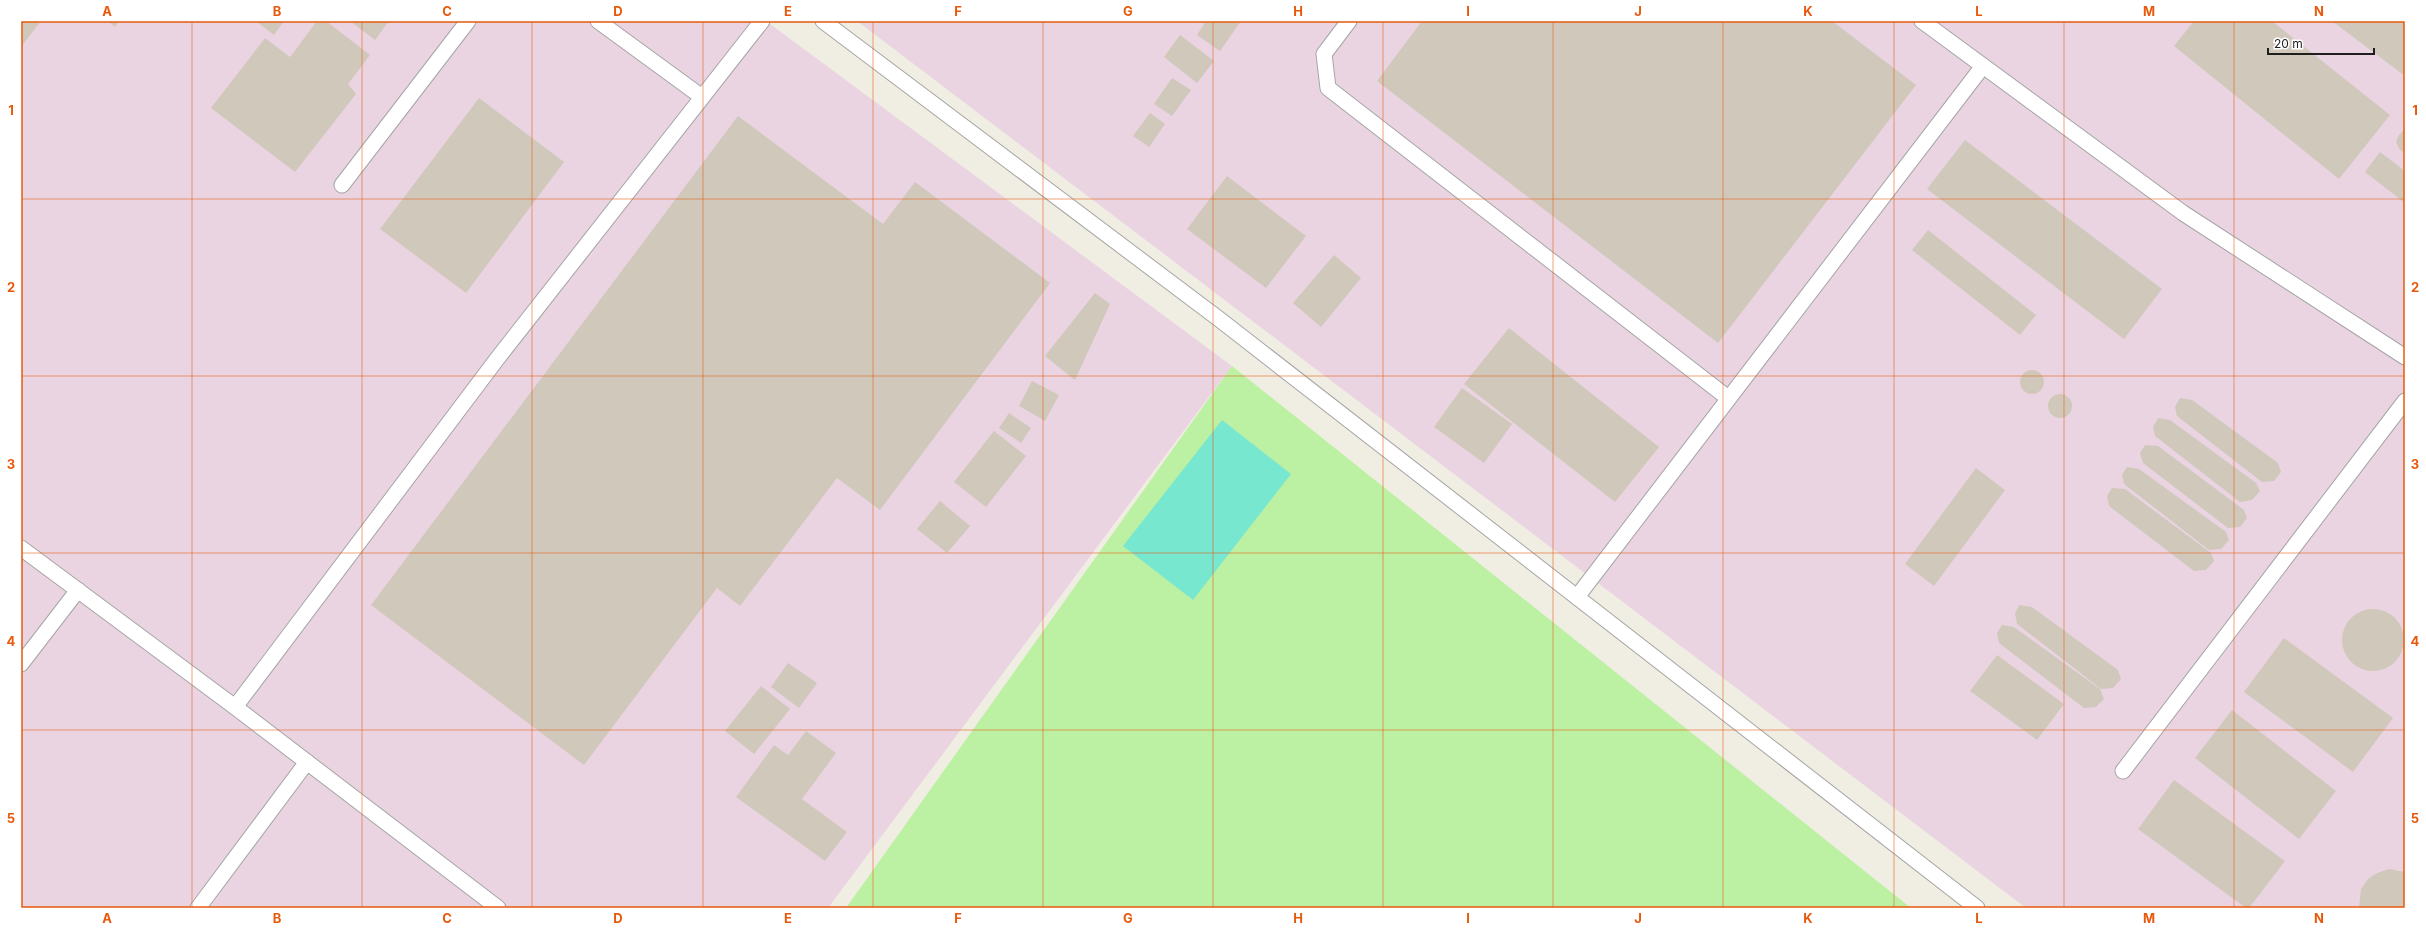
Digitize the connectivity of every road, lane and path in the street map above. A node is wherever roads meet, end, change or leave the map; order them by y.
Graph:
1 (468, 21) edge
2 (598, 21) edge
3 (762, 21) edge
4 (822, 21) edge
5 (1349, 21) edge
6 (1922, 21) edge
7 (1983, 66) junction
8 (702, 97) junction
9 (342, 185) dead end
10 (2405, 357) edge
11 (1728, 398) junction
12 (2405, 401) edge
13 (21, 548) edge
14 (78, 590) junction
15 (1577, 596) junction
16 (21, 664) edge
17 (235, 707) junction
18 (307, 762) junction
19 (2123, 771) dead end
20 (198, 908) edge
21 (498, 908) edge
22 (1977, 908) edge

1 - 9 lane
2 - 8 lane
3 - 8 lane
4 - 15 lane
5 - 11 lane
6 - 7 lane
7 - 10 lane
7 - 11 lane
8 - 17 lane
11 - 15 lane
12 - 19 lane
13 - 14 lane
14 - 16 lane
14 - 17 lane
15 - 22 lane
17 - 18 lane
18 - 20 lane
18 - 21 lane

